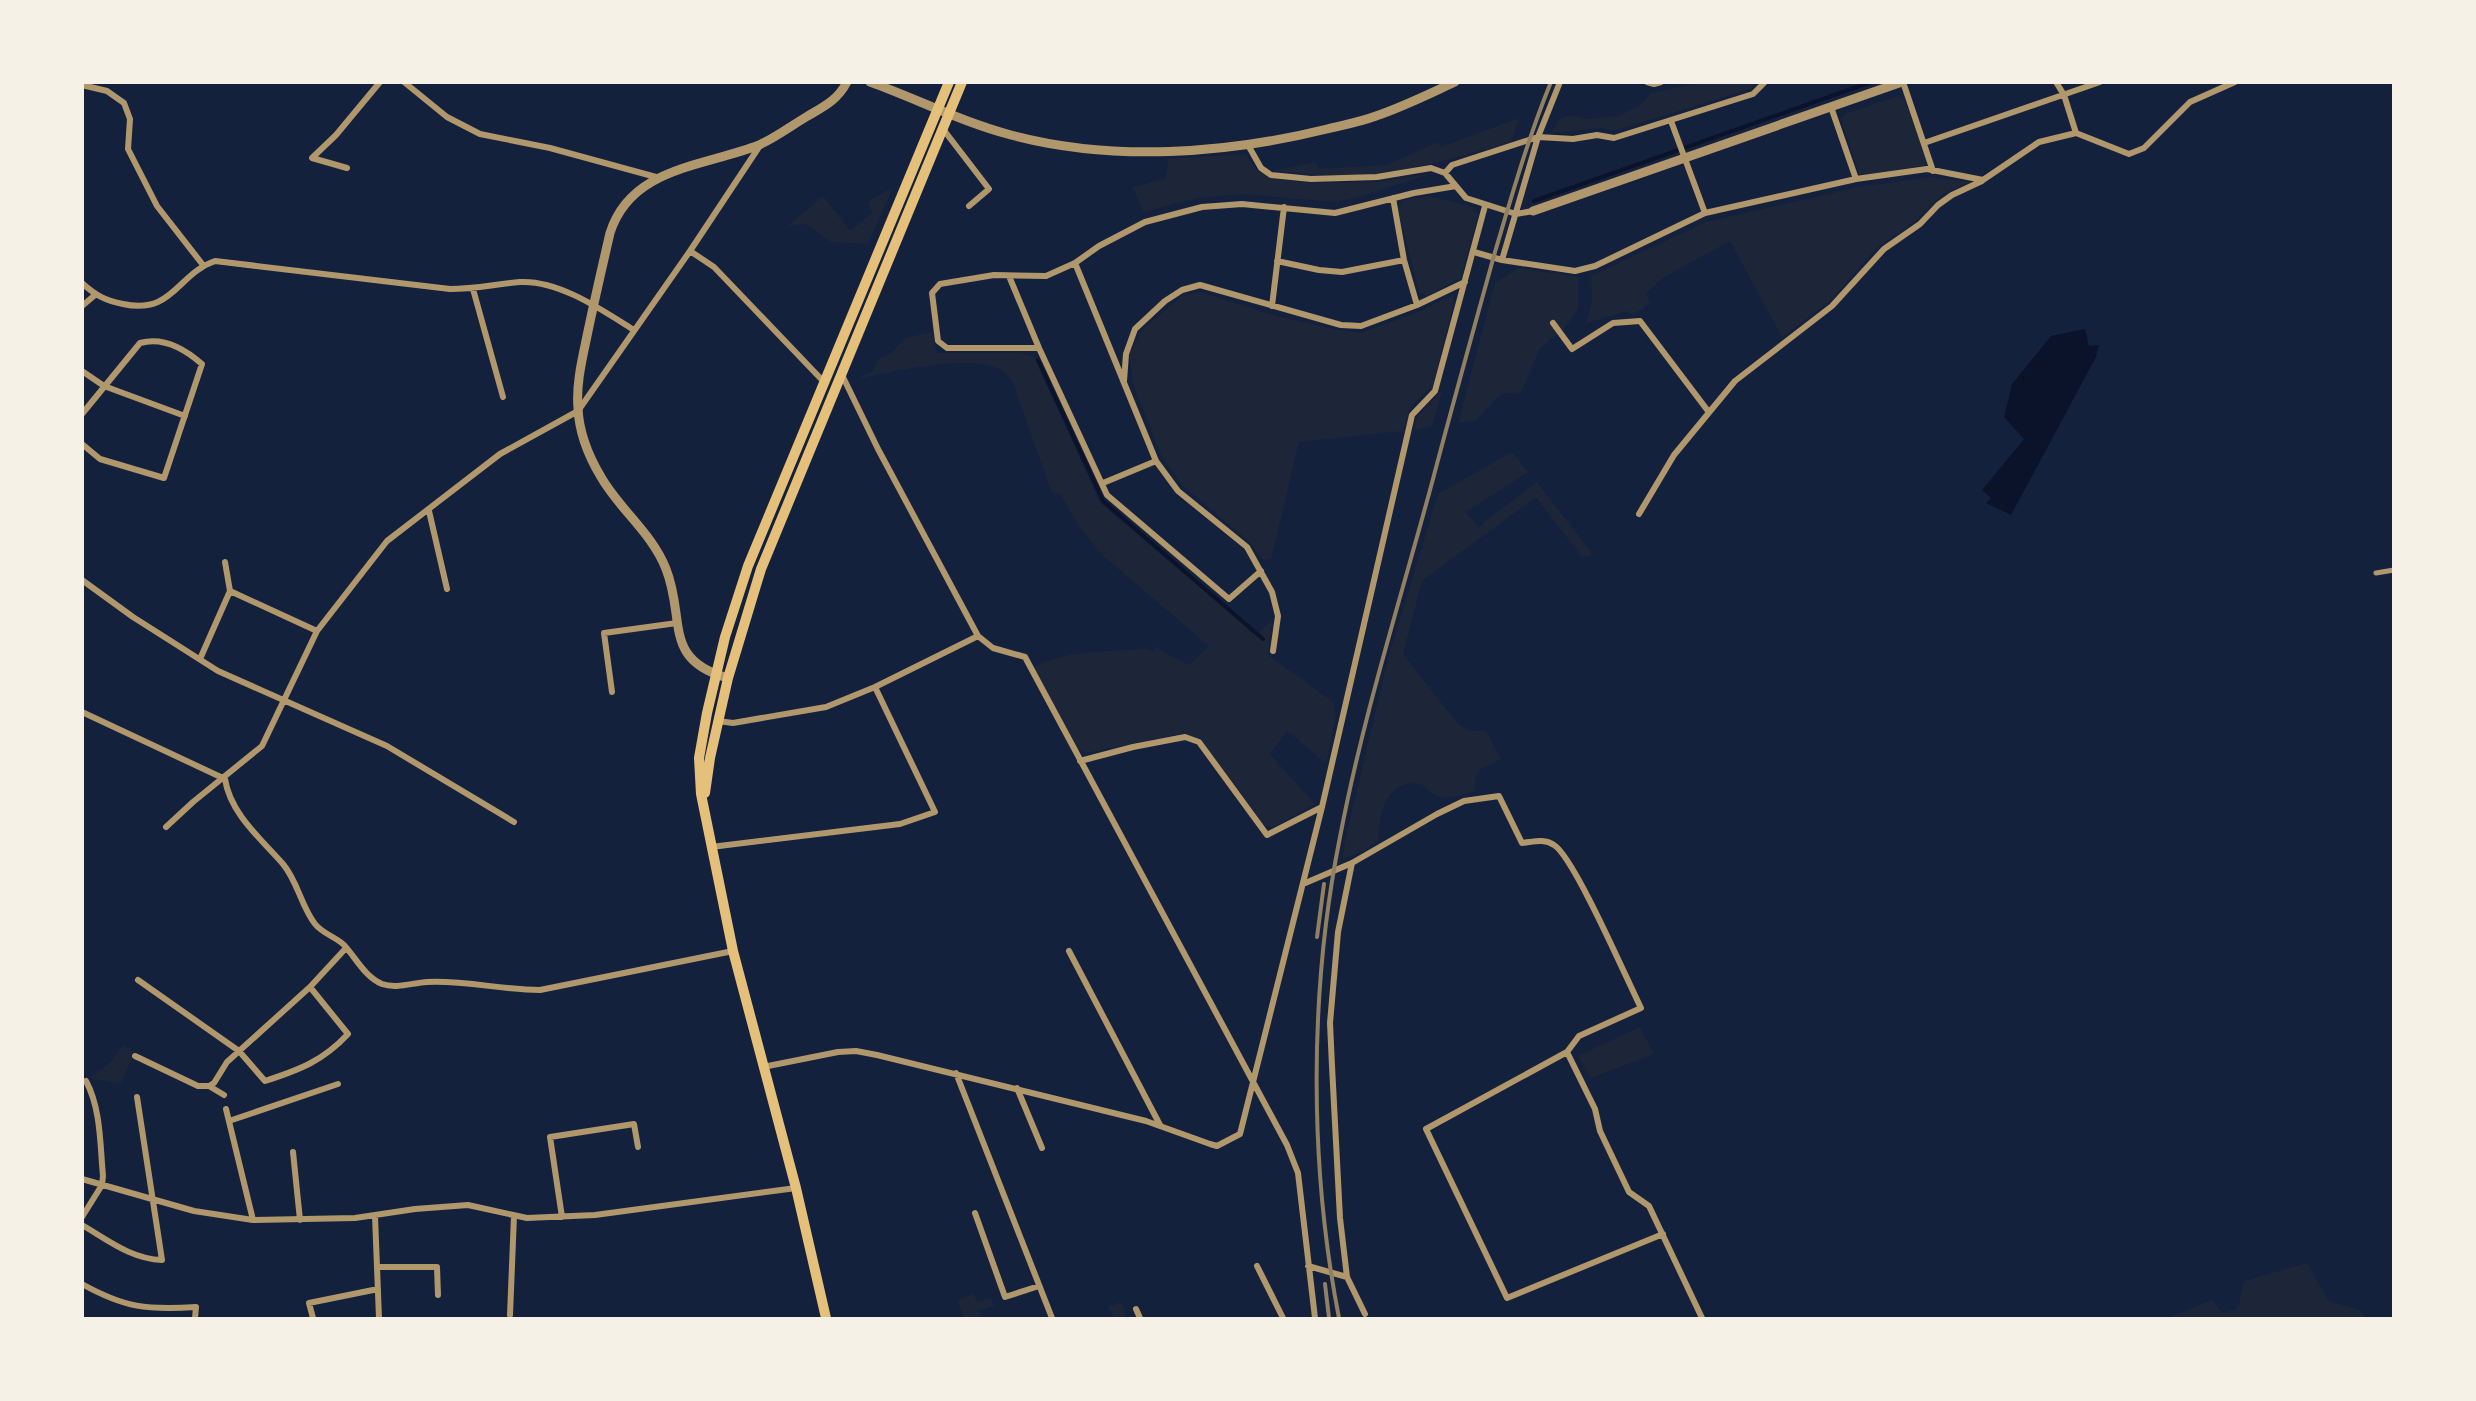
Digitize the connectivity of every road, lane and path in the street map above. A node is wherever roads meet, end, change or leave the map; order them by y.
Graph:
1 (380, 82) edge
2 (404, 82) edge
3 (846, 82) edge
4 (870, 82) edge
5 (949, 82) edge
6 (962, 82) edge
7 (1455, 82) edge
8 (1560, 82) edge
9 (1647, 82) edge
10 (1660, 82) edge
11 (1765, 82) edge
12 (1903, 82) edge
13 (2056, 82) edge
14 (2100, 82) edge
15 (2235, 82) edge
16 (82, 85) edge
17 (2064, 95) junction
18 (1831, 108) junction
19 (937, 111) junction
20 (949, 115) junction
21 (1671, 121) junction
22 (943, 129) junction
23 (2076, 133) junction
24 (1538, 137) junction
25 (1924, 143) junction
26 (761, 144) junction
27 (1248, 145) junction
28 (1684, 159) junction
29 (347, 168) dead end
30 (1933, 171) junction
31 (1445, 173) junction
32 (656, 177) junction
33 (1856, 179) junction
34 (1983, 180) junction
35 (1456, 186) junction
36 (1393, 198) junction
37 (969, 206) dead end
38 (1485, 206) junction
39 (1284, 207) junction
40 (1533, 211) joint
41 (1705, 213) junction
42 (1516, 214) junction
43 (690, 251) junction
44 (1474, 252) junction
45 (1404, 260) junction
46 (1502, 260) junction
47 (1277, 261) junction
48 (1075, 263) junction
49 (203, 265) junction
50 (1009, 276) junction
51 (1466, 282) junction
52 (82, 283) edge
53 (474, 289) junction
54 (95, 295) junction
55 (593, 305) junction
56 (1417, 305) junction
57 (82, 306) edge
58 (1272, 306) junction
59 (1553, 323) dead end
60 (634, 330) junction
61 (1039, 348) junction
62 (82, 371) edge
63 (842, 375) junction
64 (824, 381) junction
65 (1124, 383) junction
66 (104, 386) junction
67 (503, 397) dead end
68 (578, 411) junction
69 (1708, 411) junction
70 (82, 414) edge
71 (185, 416) junction
72 (82, 444) edge
73 (1156, 461) junction
74 (1103, 483) junction
75 (429, 511) junction
76 (1639, 514) dead end
77 (225, 562) dead end
78 (2394, 570) edge
79 (1261, 571) junction
80 (2376, 573) dead end
81 (82, 580) edge
82 (447, 588) dead end
83 (230, 591) junction
84 (677, 623) junction
85 (317, 631) junction
86 (978, 636) junction
87 (1273, 651) dead end
88 (200, 660) junction
89 (716, 675) junction
90 (728, 678) junction
91 (875, 687) junction
92 (612, 692) dead end
93 (283, 701) junction
94 (82, 712) edge
95 (718, 721) junction
96 (1080, 761) junction
97 (225, 778) junction
98 (1322, 807) junction
99 (704, 811) junction
100 (514, 822) dead end
101 (166, 827) dead end
102 (710, 847) junction
103 (1352, 863) junction
104 (1303, 884) junction
105 (346, 948) junction
106 (733, 951) junction
107 (1069, 951) dead end
108 (138, 980) dead end
109 (310, 987) junction
110 (239, 1051) junction
111 (1567, 1052) junction
112 (135, 1056) dead end
113 (763, 1067) junction
114 (956, 1073) junction
115 (86, 1081) dead end
116 (1254, 1081) junction
117 (338, 1084) dead end
118 (209, 1086) junction
119 (1017, 1088) junction
120 (224, 1095) dead end
121 (137, 1097) dead end
122 (226, 1109) dead end
123 (229, 1121) junction
124 (1160, 1125) junction
125 (638, 1147) dead end
126 (1042, 1148) dead end
127 (292, 1152) dead end
128 (82, 1179) edge
129 (102, 1185) junction
130 (796, 1188) junction
131 (152, 1200) junction
132 (975, 1213) dead end
133 (375, 1216) junction
134 (514, 1216) junction
135 (82, 1217) edge
136 (562, 1217) junction
137 (253, 1220) junction
138 (300, 1220) junction
139 (82, 1225) edge
140 (1663, 1234) junction
141 (1257, 1266) dead end
142 (378, 1267) junction
143 (1311, 1267) junction
144 (1345, 1276) junction
145 (82, 1284) edge
146 (1039, 1286) junction
147 (378, 1289) junction
148 (438, 1295) dead end
149 (1136, 1309) dead end
150 (1365, 1314) dead end
151 (510, 1315) dead end
152 (195, 1318) edge
153 (313, 1318) edge
154 (379, 1318) edge
155 (826, 1318) edge
156 (1052, 1318) edge
157 (1140, 1318) edge
158 (1283, 1318) edge
159 (1315, 1318) edge
160 (1702, 1318) edge

1 - 29 street
2 - 32 street
3 - 26 street
4 - 19 street
5 - 19 main road
6 - 20 main road
7 - 27 street
8 - 24 street
9 - 10 street
11 - 21 street
12 - 18 street
12 - 25 street
13 - 17 street
14 - 17 street
15 - 23 street
16 - 49 street
17 - 23 street
17 - 25 street
18 - 28 street
18 - 33 street
19 - 20 street
19 - 64 main road
20 - 22 main road
20 - 27 street
21 - 24 street
21 - 28 street
22 - 37 street
22 - 63 main road
23 - 34 street
24 - 31 street
24 - 42 street
25 - 30 street
26 - 32 street
26 - 43 street
27 - 31 street
28 - 40 street
28 - 41 street
30 - 33 street
30 - 34 street
31 - 35 street
32 - 55 street
33 - 41 street
34 - 69 street
35 - 36 street
35 - 38 street
36 - 39 street
36 - 45 street
38 - 42 street
38 - 44 street
39 - 47 street
39 - 48 street
40 - 42 street
41 - 46 street
42 - 46 street
43 - 60 street
43 - 64 street
44 - 46 street
44 - 51 street
45 - 47 street
45 - 56 street
47 - 58 street
48 - 50 street
48 - 65 street
49 - 53 street
49 - 54 street
50 - 61 street
50 - 61 street
51 - 56 street
51 - 98 street
52 - 54 street
53 - 55 street
53 - 67 street
54 - 57 street
55 - 60 street
55 - 68 street
56 - 58 street
58 - 65 street
59 - 69 street
60 - 68 street
61 - 74 street
62 - 66 street
63 - 86 street
63 - 90 main road
64 - 89 main road
65 - 73 street
66 - 70 street
66 - 71 street
66 - 71 street
68 - 75 street
68 - 84 street
69 - 76 street
71 - 72 street
73 - 74 street
73 - 79 street
74 - 79 street
75 - 82 street
75 - 85 street
77 - 83 street
78 - 80 street
79 - 87 street
81 - 88 street
83 - 85 street
83 - 88 street
84 - 89 street
84 - 92 street
85 - 93 street
86 - 91 street
86 - 96 street
88 - 93 street
89 - 90 street
89 - 99 main road
90 - 95 main road
91 - 95 street
91 - 102 street
93 - 97 street
93 - 100 street
94 - 97 street
95 - 99 main road
96 - 98 street
96 - 116 street
97 - 101 street
97 - 105 street
98 - 104 street
99 - 102 main road
102 - 106 main road
103 - 104 street
103 - 111 street
103 - 144 street
104 - 116 street
105 - 106 street
105 - 109 street
106 - 113 main road
107 - 124 street
108 - 110 street
109 - 110 street
109 - 110 street
110 - 118 street
111 - 140 street
111 - 140 street
112 - 118 street
113 - 114 street
113 - 130 main road
114 - 119 street
114 - 146 street
115 - 129 street
116 - 124 street
116 - 143 street
117 - 123 street
118 - 120 street
119 - 124 street
119 - 126 street
121 - 131 street
122 - 123 street
123 - 137 street
125 - 136 street
127 - 138 street
128 - 129 street
129 - 131 street
129 - 135 street
130 - 136 street
130 - 155 main road
131 - 137 street
131 - 139 street
132 - 146 street
133 - 134 street
133 - 138 street
133 - 142 street
134 - 136 street
134 - 151 street
137 - 138 street
140 - 160 street
141 - 158 street
142 - 147 street
142 - 148 street
143 - 144 street
143 - 159 street
144 - 150 street
145 - 152 street
146 - 156 street
147 - 153 street
147 - 154 street
149 - 157 street

